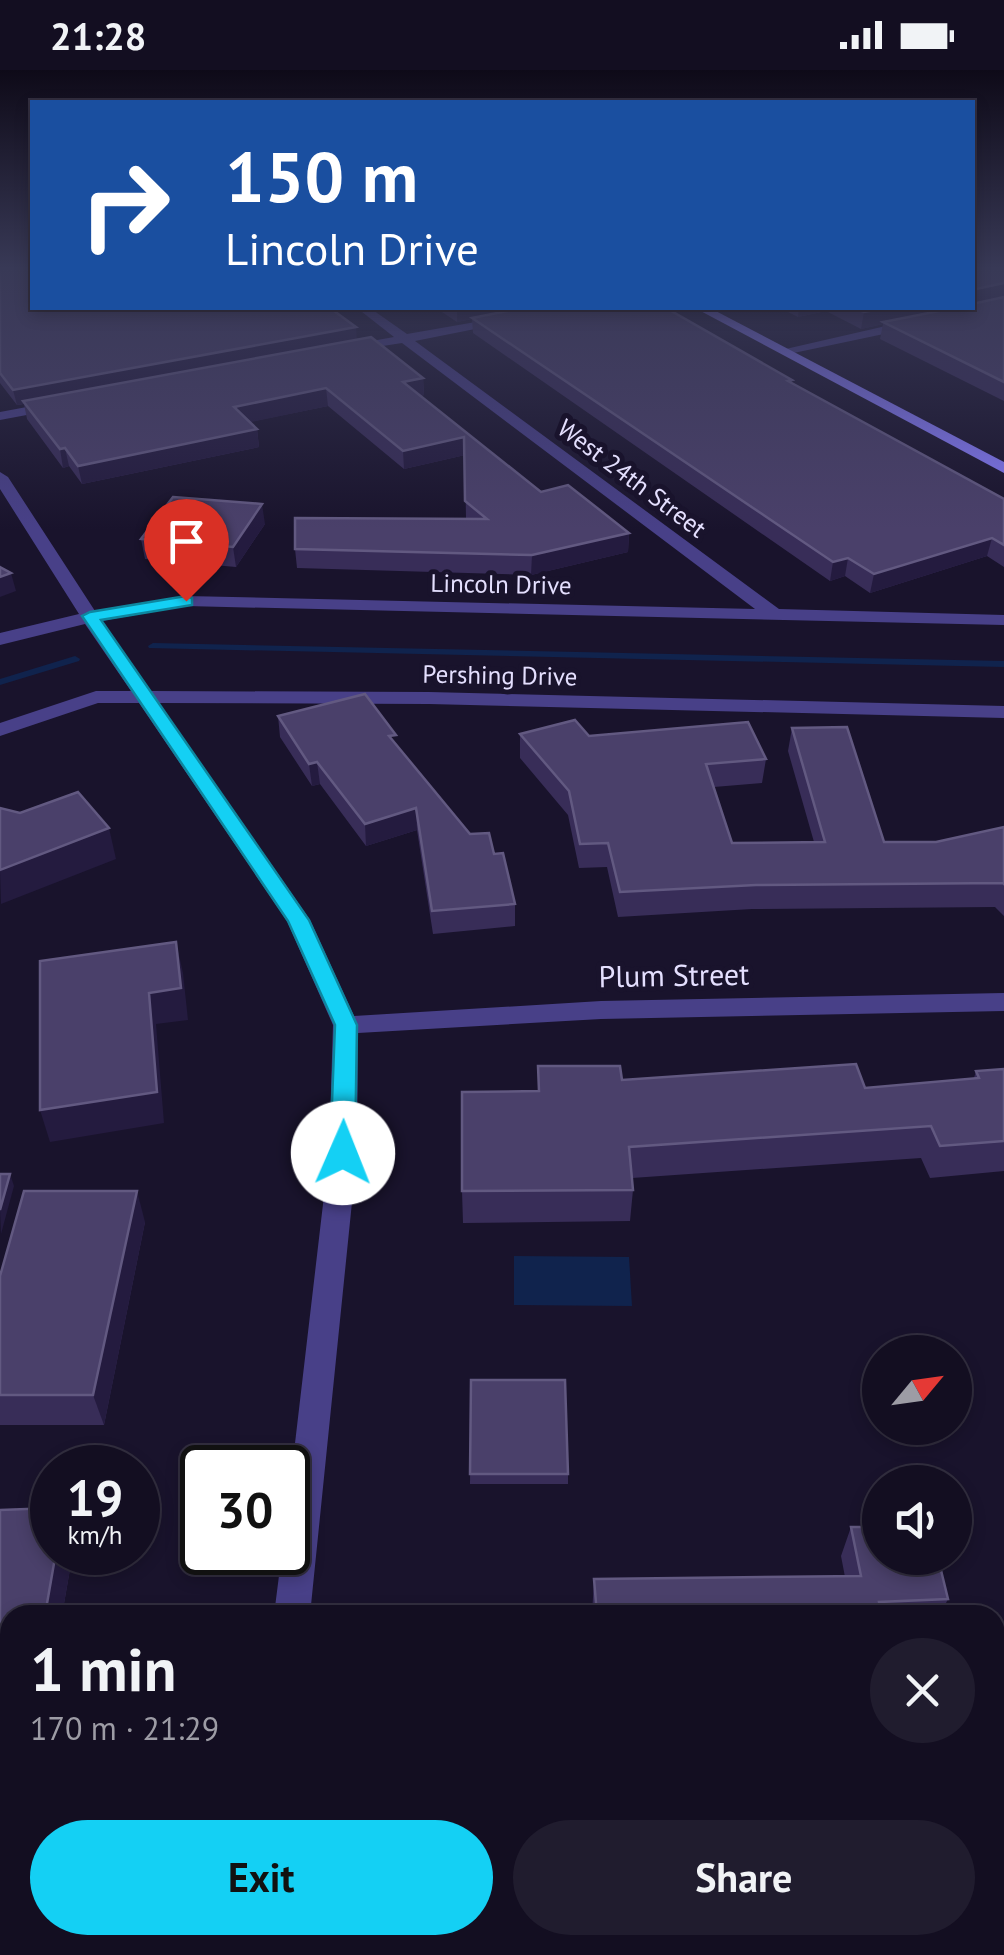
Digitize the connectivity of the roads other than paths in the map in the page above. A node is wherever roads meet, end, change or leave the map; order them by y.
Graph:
1 (428, 354) edge
2 (790, 354) edge
3 (74, 402) edge
4 (0, 416) edge
5 (1004, 468) edge
6 (0, 477) edge
7 (90, 616) junction
8 (776, 616) junction
9 (1004, 620) edge
10 (0, 639) edge
11 (147, 698) junction
12 (1004, 712) edge
13 (0, 730) edge
14 (1004, 1002) edge
15 (346, 1025) junction
16 (293, 1605) edge

1 - 8 street, West 24th Street
2 - 5 main road
3 - 4 street
6 - 7 street
7 - 8 street, Lincoln Drive
7 - 10 street, Lincoln Drive
7 - 11 street
8 - 9 street, Lincoln Drive
11 - 12 street, Pershing Drive
11 - 13 street, Pershing Drive
11 - 15 street
14 - 15 street, Plum Street
15 - 16 street

